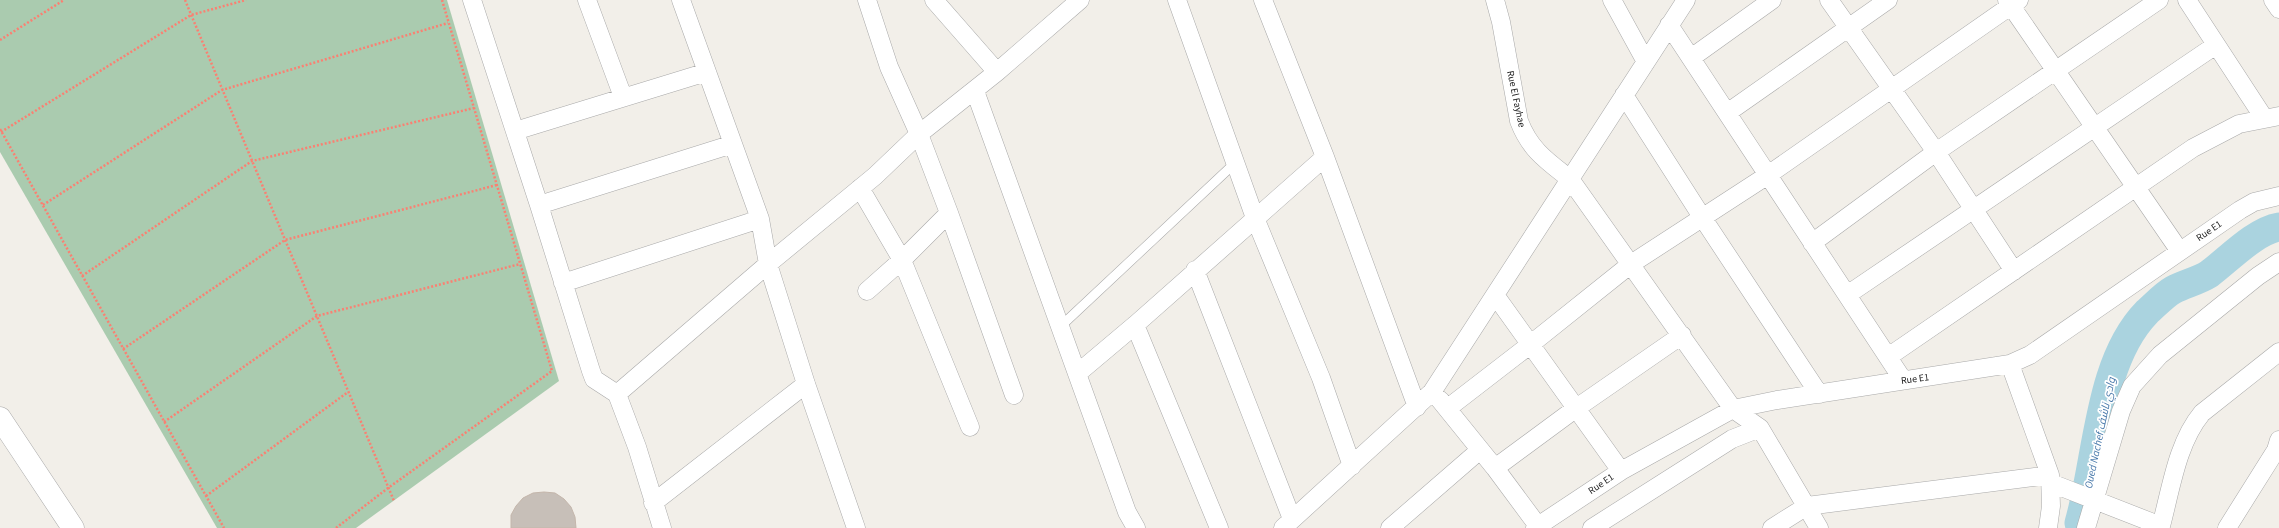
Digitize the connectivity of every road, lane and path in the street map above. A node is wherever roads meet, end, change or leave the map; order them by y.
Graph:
1 (64, 0) edge
2 (185, 0) edge
3 (246, 0) edge
4 (442, 0) edge
5 (472, 0) edge
6 (587, 0) edge
7 (681, 0) edge
8 (867, 0) edge
9 (934, 0) edge
10 (1080, 0) edge
11 (1177, 0) edge
12 (1263, 0) edge
13 (1495, 0) edge
14 (1612, 0) edge
15 (1686, 0) edge
16 (1772, 0) edge
17 (1829, 0) edge
18 (1888, 0) edge
19 (2159, 0) edge
20 (2187, 0) edge
21 (2273, 0) edge
22 (2012, 2) edge
23 (2279, 9) edge
24 (191, 14) junction
25 (448, 23) junction
26 (1670, 25) junction
27 (1849, 27) junction
28 (0, 40) edge
29 (2216, 45) junction
30 (1691, 58) junction
31 (1646, 62) junction
32 (2056, 71) junction
33 (707, 72) junction
34 (997, 72) junction
35 (1890, 89) junction
36 (222, 90) junction
37 (975, 90) junction
38 (1624, 95) junction
39 (623, 97) junction
40 (474, 108) junction
41 (1727, 113) junction
42 (2271, 117) edge
43 (2093, 127) junction
44 (1, 130) edge
45 (515, 130) junction
46 (919, 134) junction
47 (733, 144) junction
48 (1936, 152) junction
49 (1326, 157) junction
50 (252, 161) junction
51 (1235, 163) junction
52 (1768, 175) junction
53 (1570, 180) junction
54 (497, 185) junction
55 (860, 188) junction
56 (2135, 188) junction
57 (2279, 196) edge
58 (43, 205) junction
59 (539, 205) junction
60 (1974, 210) junction
61 (949, 213) junction
62 (1702, 217) junction
63 (1255, 218) junction
64 (760, 219) junction
65 (285, 240) junction
66 (1812, 243) junction
67 (2179, 250) junction
68 (902, 260) junction
69 (2279, 262) edge
70 (520, 264) junction
71 (768, 264) junction
72 (1631, 264) junction
73 (1195, 270) junction
74 (2014, 271) junction
75 (82, 276) junction
76 (563, 283) junction
77 (867, 291) dead end
78 (1495, 295) junction
79 (1847, 295) junction
80 (317, 316) junction
81 (1136, 325) junction
82 (1061, 326) junction
83 (1682, 335) junction
84 (1531, 344) junction
85 (123, 349) junction
86 (2279, 352) edge
87 (1888, 357) junction
88 (2010, 364) junction
89 (1078, 373) junction
90 (1903, 380) junction
91 (806, 384) junction
92 (348, 392) junction
93 (1432, 392) junction
94 (617, 394) junction
95 (1819, 394) junction
96 (1014, 395) dead end
97 (1417, 407) junction
98 (1448, 408) junction
99 (1575, 409) junction
100 (1734, 409) junction
101 (0, 418) edge
102 (164, 422) junction
103 (970, 427) dead end
104 (1760, 428) junction
105 (2278, 447) edge
106 (1480, 450) junction
107 (1352, 466) junction
108 (1495, 468) junction
109 (1621, 471) junction
110 (2051, 479) junction
111 (388, 488) junction
112 (206, 496) junction
113 (394, 501) dead end
114 (2094, 501) junction
115 (654, 503) junction
116 (1807, 506) junction
117 (1288, 524) edge
118 (1537, 527) edge
119 (2165, 527) edge
120 (73, 528) edge
121 (224, 528) edge
122 (336, 528) edge
123 (662, 528) edge
124 (856, 528) edge
125 (1136, 528) edge
126 (1219, 528) edge
127 (1390, 528) edge
128 (1592, 528) edge
129 (1772, 528) edge
130 (1819, 528) edge
131 (2048, 528) edge
132 (2086, 528) edge
133 (2227, 528) edge

1 - 28 path
2 - 24 path
3 - 24 path
4 - 25 path
5 - 45 street
6 - 39 street
7 - 33 street
8 - 46 street
9 - 34 street
10 - 34 street
11 - 51 street
12 - 49 street
13 - 53 street, Rue El Fayhae
14 - 31 street
15 - 26 street
16 - 30 street
17 - 27 street
18 - 27 street
19 - 32 street
20 - 29 street
21 - 23 street
22 - 32 street
22 - 35 street
24 - 36 path
24 - 44 path
25 - 36 path
25 - 40 path
26 - 30 street
26 - 31 street
27 - 35 street
27 - 41 street
29 - 42 street
29 - 43 street
30 - 41 street
31 - 38 street
32 - 43 street
32 - 48 street
33 - 39 street
33 - 47 street
34 - 37 street
35 - 48 street
35 - 52 street
36 - 50 path
36 - 58 path
37 - 46 street
37 - 82 street
38 - 53 street
38 - 62 street
39 - 45 street
40 - 50 path
40 - 54 path
41 - 52 street
42 - 56 street
43 - 56 street
43 - 60 street
44 - 58 path
45 - 59 street
46 - 55 street
46 - 61 street
47 - 59 street
47 - 64 street
48 - 60 street
48 - 66 street
49 - 63 street
49 - 97 street
50 - 65 path
50 - 75 path
51 - 63 street
51 - 82 lane
52 - 62 street
52 - 66 street
53 - 72 street, Rue El Fayhae
53 - 78 street
54 - 65 path
54 - 70 path
55 - 68 street
55 - 71 street
56 - 67 street
56 - 74 street
57 - 67 street, Rue E1
58 - 75 path
59 - 76 street
60 - 74 street
60 - 79 street
61 - 68 street
61 - 96 street
62 - 72 street
62 - 95 street
63 - 73 street
63 - 107 street
64 - 71 street
64 - 76 street
65 - 80 path
65 - 85 path
66 - 79 street
67 - 88 street, Rue E1
68 - 77 street
68 - 103 street
69 - 114 street
70 - 80 path
70 - 111 path
71 - 91 street
71 - 94 street
72 - 83 street, Rue El Fayhae
72 - 84 street
73 - 81 street
73 - 117 street
74 - 87 street
75 - 85 path
76 - 94 street
78 - 84 street
78 - 93 street
79 - 87 street
80 - 92 path
80 - 102 path
81 - 89 street
81 - 126 street
82 - 89 street
83 - 99 street
83 - 100 street, Rue El Fayhae
84 - 98 street
84 - 99 street
85 - 102 path
86 - 119 street
87 - 90 street
88 - 90 street, Rue E1
88 - 110 street
89 - 125 street
90 - 95 street, Rue E1
91 - 115 street
91 - 124 street
92 - 111 path
92 - 112 path
93 - 97 street
93 - 98 street
94 - 115 street
95 - 100 street, Rue E1
97 - 107 street
98 - 106 street
99 - 108 street
99 - 109 street
100 - 104 street, Rue El Fayhae
100 - 109 street, Rue E1
101 - 120 street
102 - 112 path
104 - 116 street
104 - 128 street
105 - 133 street
106 - 108 street
106 - 127 street
107 - 117 street
108 - 118 street
109 - 118 street, Rue E1
110 - 114 street
110 - 116 street
110 - 131 street
111 - 113 path
111 - 122 path
112 - 121 path
114 - 119 street
114 - 132 street
115 - 123 street
116 - 129 street
116 - 130 street

